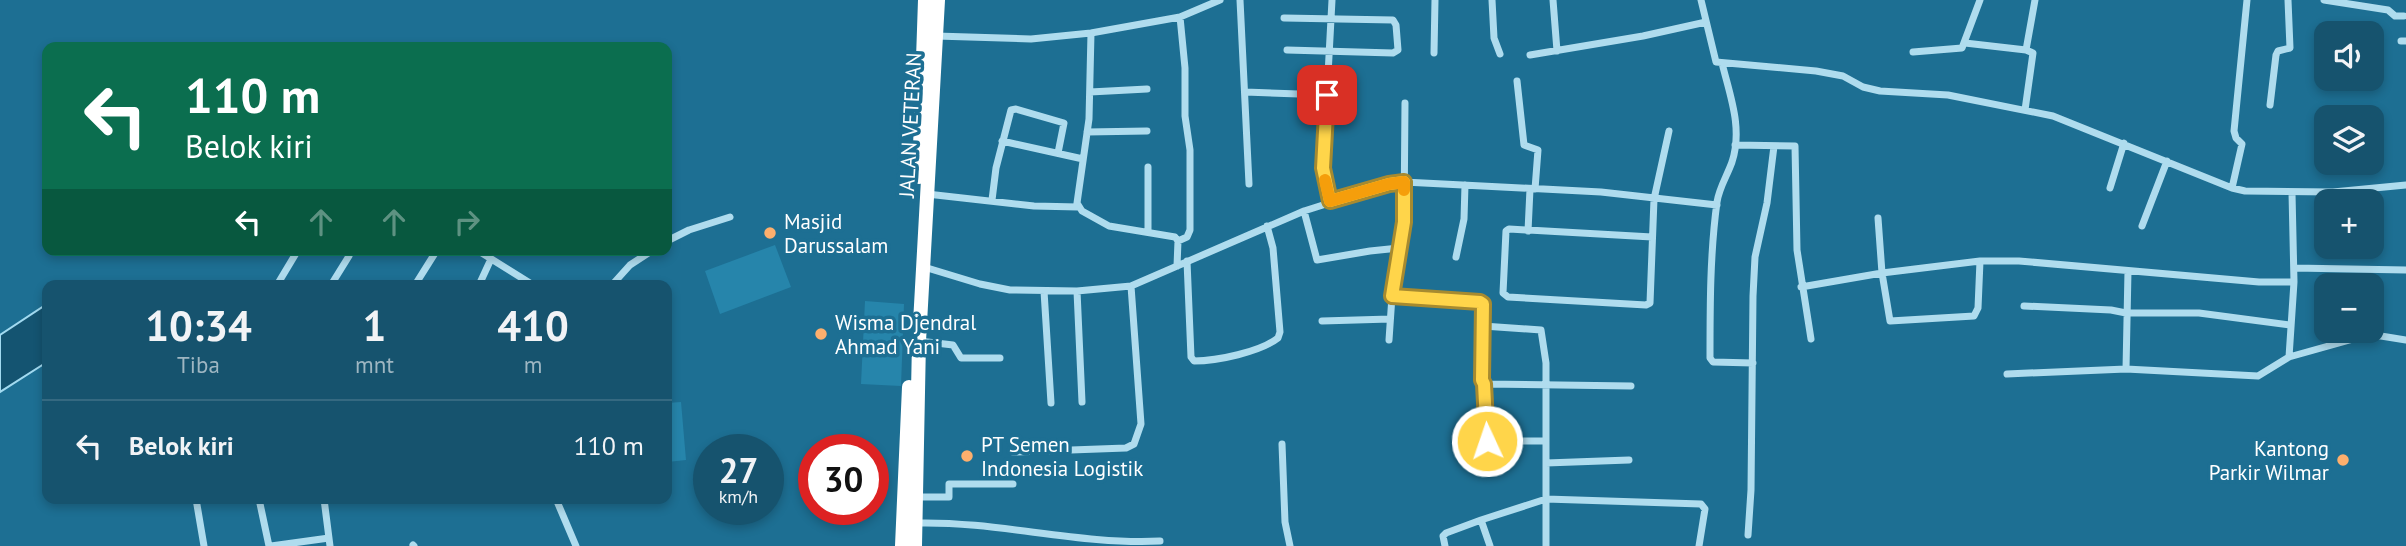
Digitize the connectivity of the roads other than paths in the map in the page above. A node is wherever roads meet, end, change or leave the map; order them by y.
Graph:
1 (1220, 0) edge
2 (1240, 0) edge
3 (1332, 0) edge
4 (1435, 0) edge
5 (1492, 0) edge
6 (1553, 0) edge
7 (1702, 0) edge
8 (1980, 0) edge
9 (2035, 0) edge
10 (2247, 0) edge
11 (2288, 0) edge
12 (2323, 0) edge
13 (931, 8) edge
14 (2404, 16) dead end
15 (1180, 17) junction
16 (1284, 18) dead end
17 (1331, 19) junction
18 (1706, 22) junction
19 (1091, 33) junction
20 (936, 36) junction
21 (1965, 43) junction
22 (1287, 50) dead end
23 (2026, 50) junction
24 (1329, 51) junction
25 (1557, 51) junction
26 (1913, 52) dead end
27 (1434, 53) dead end
28 (1500, 54) dead end
29 (1530, 55) dead end
30 (1722, 63) junction
31 (1517, 81) dead end
32 (1147, 89) dead end
33 (1090, 92) junction
34 (1245, 92) junction
35 (1327, 95) junction
36 (1405, 103) dead end
37 (2270, 105) dead end
38 (2025, 110) junction
39 (1147, 131) dead end
40 (1669, 131) dead end
41 (1087, 132) junction
42 (1002, 141) junction
43 (2124, 143) junction
44 (1735, 145) junction
45 (1774, 146) junction
46 (1058, 153) junction
47 (1083, 159) junction
48 (2167, 161) junction
49 (1148, 167) dead end
50 (1404, 182) junction
51 (1250, 184) dead end
52 (1465, 185) junction
53 (2406, 185) edge
54 (2110, 188) dead end
55 (2232, 188) junction
56 (1533, 189) junction
57 (2292, 193) junction
58 (927, 194) junction
59 (1654, 199) junction
60 (992, 200) junction
61 (1330, 201) junction
62 (1717, 205) junction
63 (1078, 207) junction
64 (1304, 211) junction
65 (730, 217) dead end
66 (1878, 218) dead end
67 (1266, 226) junction
68 (2142, 226) dead end
69 (1528, 231) junction
70 (1148, 232) junction
71 (1652, 237) junction
72 (672, 238) edge
73 (1178, 242) junction
74 (1399, 248) junction
75 (294, 256) edge
76 (349, 256) dead end
77 (433, 256) edge
78 (486, 256) edge
79 (644, 256) edge
80 (1456, 257) dead end
81 (491, 259) junction
82 (1187, 261) junction
83 (1980, 261) junction
84 (1177, 266) junction
85 (923, 267) junction
86 (2294, 268) junction
87 (2406, 270) edge
88 (2128, 271) junction
89 (1882, 273) junction
90 (280, 280) edge
91 (334, 280) edge
92 (418, 280) edge
93 (481, 280) edge
94 (525, 280) edge
95 (616, 280) edge
96 (2294, 282) junction
97 (1131, 286) junction
98 (1801, 287) junction
99 (1044, 291) junction
100 (1077, 291) junction
101 (1392, 296) junction
102 (2024, 306) dead end
103 (2126, 313) junction
104 (1390, 319) junction
105 (1322, 321) dead end
106 (2290, 325) junction
107 (1482, 326) junction
108 (1811, 339) dead end
109 (1389, 340) dead end
110 (2406, 340) edge
111 (919, 341) junction
112 (2290, 357) junction
113 (1000, 358) dead end
114 (1753, 363) junction
115 (2126, 369) junction
116 (2007, 374) dead end
117 (1484, 384) junction
118 (1546, 386) junction
119 (1632, 386) dead end
120 (1083, 402) dead end
121 (1051, 403) dead end
122 (1546, 441) junction
123 (1282, 444) dead end
124 (1013, 452) dead end
125 (1629, 460) dead end
126 (1546, 463) junction
127 (1013, 484) dead end
128 (917, 497) junction
129 (1546, 499) junction
130 (197, 504) edge
131 (260, 504) edge
132 (325, 504) edge
133 (558, 504) edge
134 (1481, 520) junction
135 (916, 523) junction
136 (1748, 536) dead end
137 (1160, 541) dead end
138 (330, 542) edge
139 (204, 546) edge
140 (270, 546) edge
141 (576, 546) edge
142 (902, 546) edge
143 (915, 546) edge
144 (1290, 546) edge
145 (1445, 546) edge
146 (1490, 546) edge
147 (1546, 546) edge
148 (1699, 546) edge

1 - 15 street
2 - 34 street
3 - 17 street
4 - 27 street
5 - 28 street
6 - 25 street
7 - 18 street
8 - 21 street
9 - 23 street
10 - 55 street
11 - 37 street
12 - 14 street
13 - 20 highway, JALAN VETERAN
13 - 142 highway, JALAN VETERAN
15 - 19 street
15 - 73 street
16 - 17 street
17 - 24 street
17 - 24 street
18 - 25 street
18 - 30 street
19 - 20 street
19 - 33 street
20 - 58 highway, JALAN VETERAN
21 - 23 street
21 - 26 street
22 - 24 street
23 - 38 street
24 - 35 street
25 - 29 street
30 - 38 street
30 - 44 street
31 - 56 street
32 - 33 street
33 - 41 street
34 - 35 street
34 - 51 street
35 - 61 street
36 - 50 street
38 - 43 street
39 - 41 street
40 - 59 street
41 - 47 street
42 - 46 street
42 - 46 street
42 - 60 street
43 - 48 street
43 - 54 street
44 - 45 street
44 - 62 street
45 - 98 street
45 - 114 street
46 - 47 street
47 - 63 street
48 - 55 street
48 - 68 street
49 - 70 street
50 - 52 street
50 - 61 street
50 - 74 street
52 - 56 street
52 - 80 street
53 - 57 street
55 - 57 street
56 - 59 street
56 - 69 street
57 - 86 street
58 - 60 street
58 - 85 highway, JALAN VETERAN
59 - 62 street
59 - 71 street
60 - 63 street
61 - 64 street
62 - 114 street
63 - 70 street
64 - 67 street
64 - 74 street
65 - 72 street
66 - 89 street
67 - 82 street
67 - 82 street
69 - 71 street
69 - 71 street
70 - 73 street
73 - 84 street
74 - 101 street
75 - 90 street
76 - 91 street
77 - 92 street
78 - 81 street
79 - 95 street
81 - 93 street
81 - 94 street
82 - 84 street
83 - 88 street
83 - 89 street
83 - 89 street
84 - 97 street
85 - 99 street
85 - 111 highway, JALAN VETERAN
86 - 87 street
86 - 96 street
88 - 96 street
88 - 103 street
89 - 98 street
96 - 106 street
97 - 100 street
97 - 124 street
98 - 108 street
99 - 100 street
99 - 121 street
100 - 120 street
101 - 104 street
101 - 107 street
102 - 103 street
103 - 106 street
103 - 115 street
104 - 105 street
104 - 109 street
106 - 112 street
107 - 117 street
107 - 118 street
110 - 112 street
111 - 113 street
111 - 128 highway, JALAN VETERAN
112 - 115 street
114 - 136 street
115 - 116 street
117 - 118 street
117 - 122 street
118 - 119 street
118 - 122 street
122 - 126 street
123 - 144 street
125 - 126 street
126 - 129 street
127 - 128 street
128 - 135 highway, JALAN VETERAN
129 - 134 street
129 - 147 street
129 - 148 street
130 - 139 street
131 - 140 street
132 - 138 street
133 - 141 street
134 - 145 street
134 - 146 street
135 - 137 street
135 - 143 highway, JALAN VETERAN
138 - 140 street

